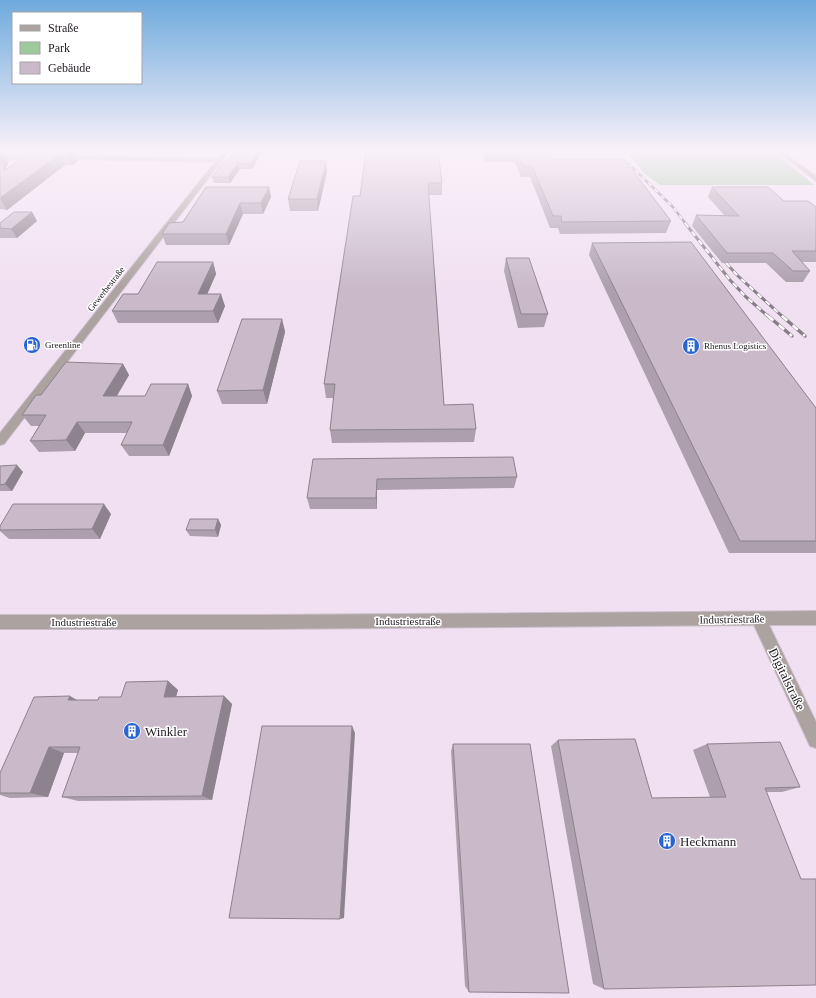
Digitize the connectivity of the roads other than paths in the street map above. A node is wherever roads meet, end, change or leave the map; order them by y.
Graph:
1 (190, 197) edge
2 (0, 441) edge
3 (758, 618) junction
4 (816, 618) edge
5 (0, 622) edge
6 (816, 740) edge

1 - 2 street, Gewerbestraße
3 - 4 street, Industriestraße
3 - 5 street, Industriestraße
3 - 6 street, Digitalstraße

